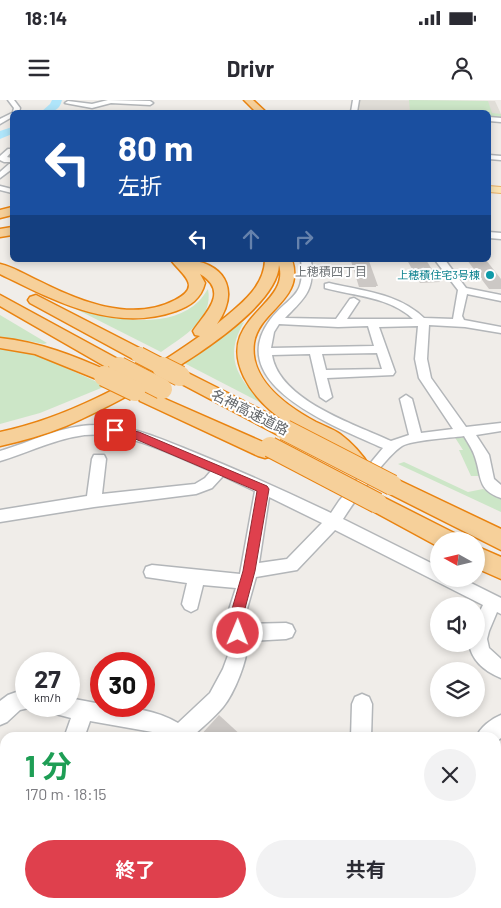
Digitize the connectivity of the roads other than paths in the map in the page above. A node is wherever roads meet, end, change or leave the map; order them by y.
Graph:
1 (239, 100) edge
2 (68, 101) edge
3 (150, 103) dead end
4 (252, 104) edge
5 (264, 110) edge
6 (10, 152) edge
7 (10, 160) edge
8 (181, 262) edge
9 (184, 262) edge
10 (272, 262) edge
11 (285, 262) edge
12 (306, 262) edge
13 (442, 262) edge
14 (0, 268) edge
15 (0, 280) edge
16 (329, 286) dead end
17 (463, 290) junction
18 (501, 298) edge
19 (0, 300) edge
20 (354, 301) dead end
21 (276, 321) junction
22 (423, 321) junction
23 (372, 322) junction
24 (459, 322) junction
25 (338, 324) junction
26 (501, 330) edge
27 (0, 343) edge
28 (380, 349) junction
29 (315, 351) junction
30 (264, 352) junction
31 (111, 371) junction
32 (320, 374) junction
33 (326, 397) dead end
34 (406, 400) dead end
35 (291, 425) junction
36 (501, 427) edge
37 (0, 430) edge
38 (465, 431) junction
39 (416, 438) junction
40 (0, 439) edge
41 (393, 447) junction
42 (0, 456) edge
43 (99, 459) dead end
44 (220, 469) junction
45 (263, 489) junction
46 (501, 492) edge
47 (94, 501) junction
48 (0, 516) edge
49 (334, 521) junction
50 (431, 532) edge
51 (501, 540) edge
52 (485, 561) edge
53 (501, 569) edge
54 (430, 570) edge
55 (152, 572) dead end
56 (247, 577) junction
57 (196, 578) junction
58 (465, 588) edge
59 (191, 604) dead end
60 (497, 604) edge
61 (286, 631) dead end
62 (238, 633) junction
63 (501, 669) edge
64 (15, 702) edge
65 (362, 704) dead end
66 (80, 710) edge
67 (84, 711) junction
68 (0, 715) edge
69 (76, 732) edge
70 (172, 732) edge
71 (182, 732) edge
72 (361, 732) edge

1 - 4 highway
2 - 3 street
4 - 5 highway
6 - 7 street
8 - 14 highway
9 - 37 highway
10 - 40 highway
11 - 35 highway
12 - 21 street
13 - 17 street
15 - 35 highway, 名神高速道路, bridge
16 - 22 street
17 - 18 street
17 - 24 street
19 - 31 highway
20 - 25 street
21 - 25 street
21 - 30 street
22 - 23 street
22 - 24 street
22 - 38 street
23 - 25 street
23 - 28 street
24 - 26 street
27 - 31 highway
28 - 29 street
28 - 32 street
29 - 30 street
29 - 32 street
30 - 41 street
31 - 50 highway, 名神高速道路, bridge
32 - 33 street
34 - 39 street
35 - 51 highway, 名神高速道路, bridge
36 - 38 street
38 - 39 street
38 - 46 street
39 - 41 street
41 - 49 street
42 - 44 street
43 - 47 street
44 - 45 street
44 - 47 street
45 - 49 street
45 - 56 street
47 - 48 street
49 - 54 street
49 - 56 street
52 - 53 highway
55 - 57 street
56 - 57 street
56 - 62 street
57 - 59 street
58 - 60 street
60 - 63 street
61 - 62 street
62 - 71 street
64 - 68 street
65 - 72 street
66 - 67 street
67 - 69 street
67 - 70 street

